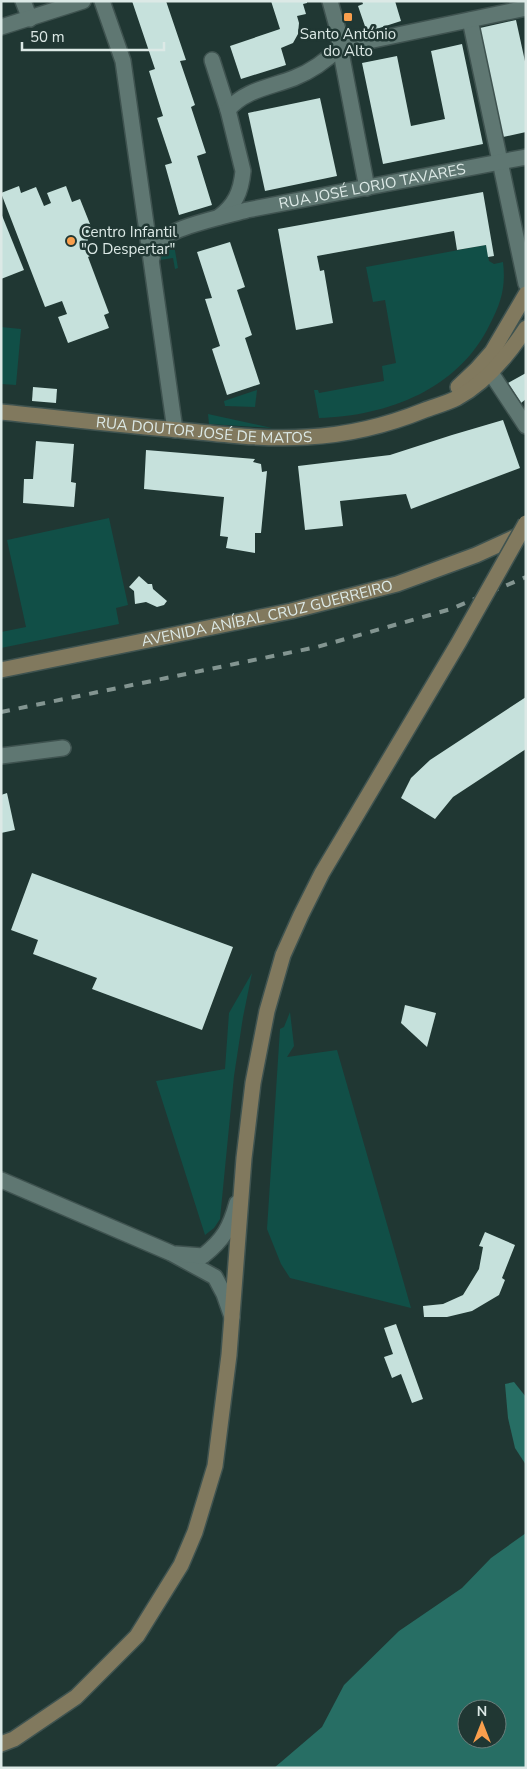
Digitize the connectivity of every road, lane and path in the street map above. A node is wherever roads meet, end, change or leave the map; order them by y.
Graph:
1 (23, 1) edge
2 (83, 1) edge
3 (102, 1) edge
4 (330, 1) edge
5 (526, 8) edge
6 (30, 19) junction
7 (470, 20) junction
8 (1, 27) edge
9 (340, 47) junction
10 (212, 60) dead end
11 (228, 110) junction
12 (526, 157) edge
13 (501, 162) junction
14 (243, 171) junction
15 (367, 188) junction
16 (269, 207) junction
17 (145, 208) junction
18 (219, 217) junction
19 (175, 232) junction
20 (152, 264) junction
21 (526, 284) edge
22 (526, 294) edge
23 (526, 328) edge
24 (491, 373) junction
25 (1, 412) edge
26 (405, 418) junction
27 (526, 426) edge
28 (175, 430) junction
29 (526, 523) edge
30 (526, 532) edge
31 (1, 670) edge
32 (63, 748) dead end
33 (1, 756) edge
34 (1, 1180) edge
35 (241, 1190) junction
36 (171, 1253) junction
37 (232, 1317) junction
38 (1, 1744) edge

1 - 6 street
2 - 6 street
3 - 17 street
4 - 9 street
5 - 7 street
6 - 8 street
7 - 9 street
7 - 13 street
9 - 11 street
9 - 15 street
10 - 11 street, RUA JOSÉ LORJO TAVARES
11 - 14 street, RUA JOSÉ LORJO TAVARES
12 - 13 street, RUA JOSÉ LORJO TAVARES
13 - 15 street, RUA JOSÉ LORJO TAVARES
13 - 21 street
14 - 16 street
14 - 18 street, RUA JOSÉ LORJO TAVARES
15 - 16 street, RUA JOSÉ LORJO TAVARES
16 - 18 street, RUA JOSÉ LORJO TAVARES
17 - 19 street
17 - 20 street
18 - 19 street, RUA JOSÉ LORJO TAVARES
19 - 20 street, RUA JOSÉ LORJO TAVARES
20 - 28 street
22 - 26 main road
23 - 24 main road
24 - 26 main road
24 - 27 street
25 - 28 main road, RUA DOUTOR JOSÉ DE MATOS
26 - 28 main road, RUA DOUTOR JOSÉ DE MATOS
29 - 35 main road, bridge
30 - 31 main road, AVENIDA ANÍBAL CRUZ GUERREIRO
32 - 33 street
34 - 36 street
35 - 36 street
35 - 37 main road
36 - 37 street
37 - 38 main road

